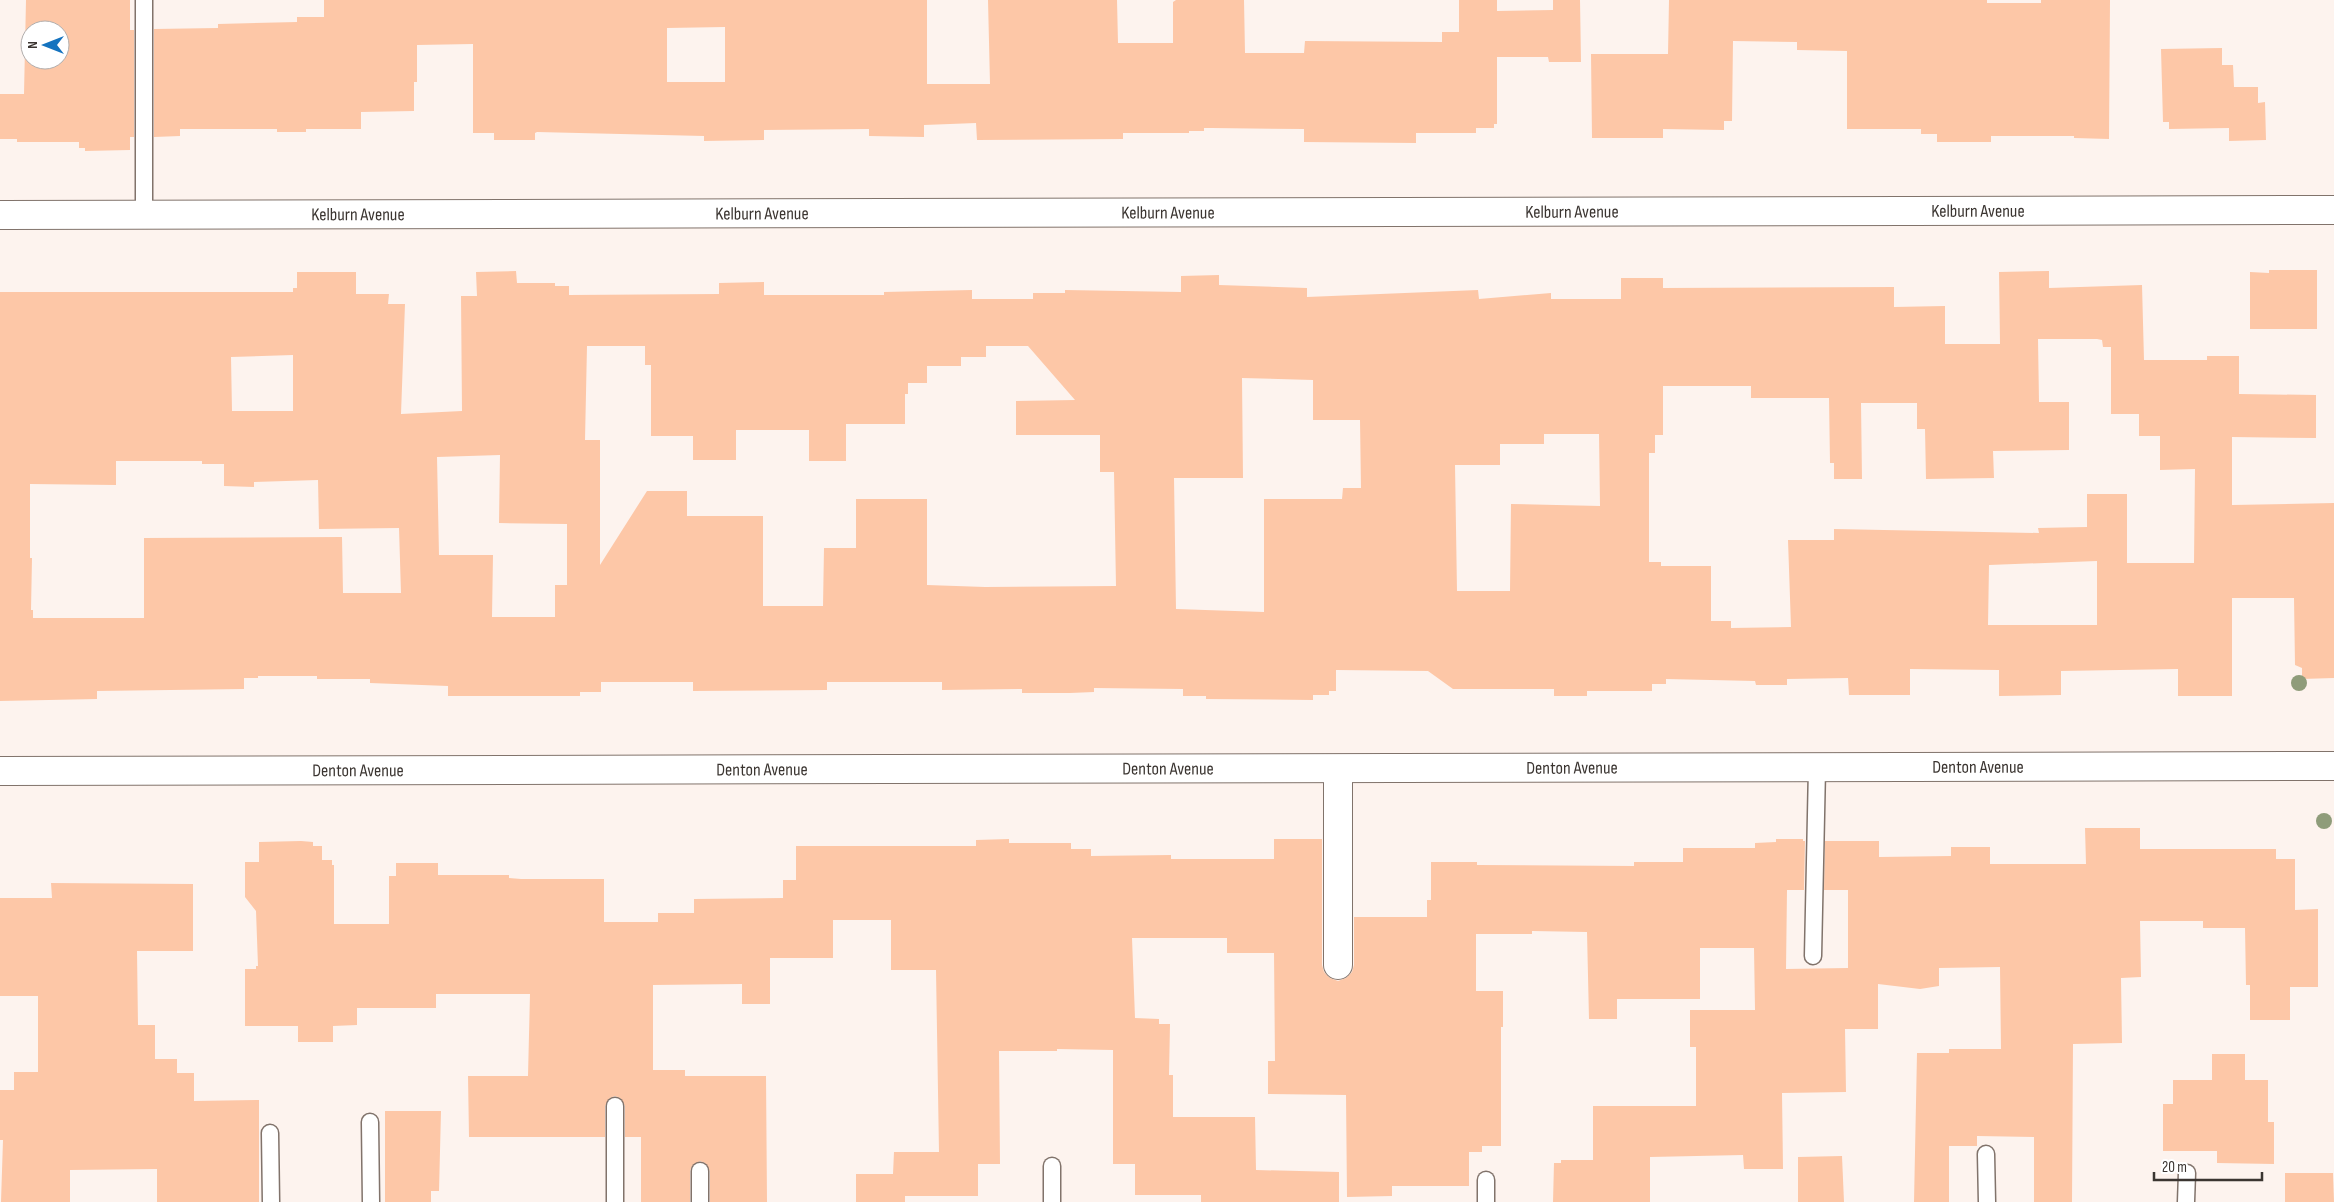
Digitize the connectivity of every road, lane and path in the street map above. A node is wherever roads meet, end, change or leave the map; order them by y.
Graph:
1 (144, 0) edge
2 (2334, 210) edge
3 (0, 215) edge
4 (144, 215) junction
5 (2334, 766) edge
6 (1338, 768) junction
7 (1817, 768) junction
8 (0, 771) edge
9 (1813, 956) dead end
10 (1338, 965) dead end
11 (615, 1106) dead end
12 (370, 1122) dead end
13 (270, 1133) dead end
14 (1986, 1154) dead end
15 (1052, 1166) dead end
16 (700, 1171) dead end
17 (2187, 1173) dead end
18 (1486, 1180) dead end
19 (271, 1202) edge
20 (371, 1202) edge
21 (615, 1202) edge
22 (700, 1202) edge
23 (1052, 1202) edge
24 (1486, 1202) edge
25 (1986, 1202) edge
26 (2186, 1202) edge

1 - 4 lane
2 - 4 street, Kelburn Avenue
3 - 4 street, Kelburn Avenue
5 - 7 street, Denton Avenue
6 - 7 street, Denton Avenue
6 - 8 street, Denton Avenue
6 - 10 street
7 - 9 lane
11 - 21 lane
12 - 20 lane
13 - 19 lane
14 - 25 lane
15 - 23 lane
16 - 22 lane
17 - 26 lane
18 - 24 lane

